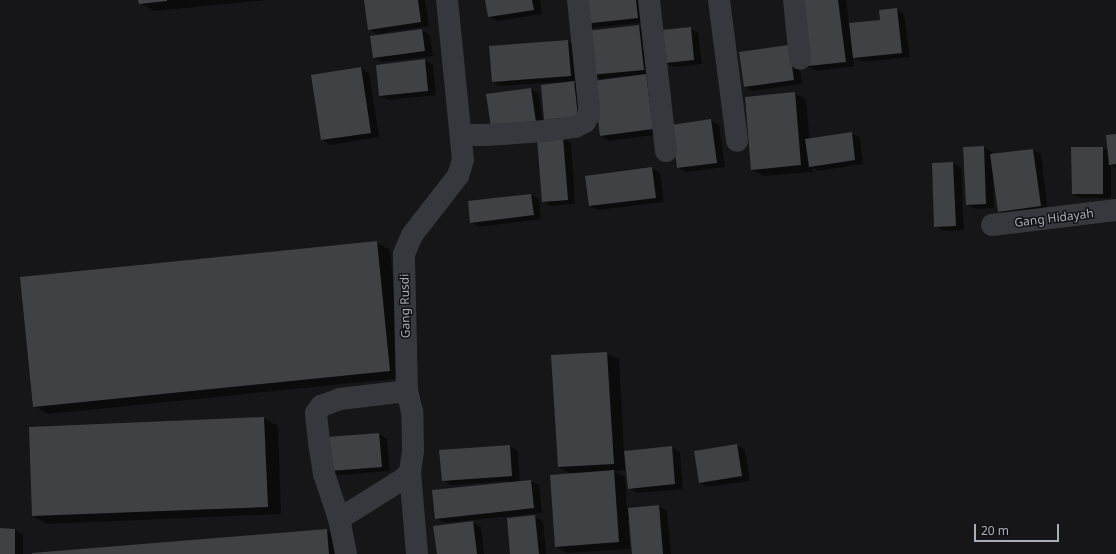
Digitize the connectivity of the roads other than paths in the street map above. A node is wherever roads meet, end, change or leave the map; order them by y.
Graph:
1 (447, 0) edge
2 (578, 0) edge
3 (649, 0) edge
4 (719, 0) edge
5 (794, 0) edge
6 (800, 59) dead end
7 (461, 135) junction
8 (736, 141) dead end
9 (666, 151) dead end
10 (1116, 210) edge
11 (992, 225) dead end
12 (407, 391) junction
13 (410, 472) junction
14 (338, 519) junction
15 (346, 554) edge
16 (417, 554) edge

1 - 7 street, Gang Rusdi
2 - 7 street
3 - 9 street
4 - 8 street
5 - 6 street
7 - 12 street, Gang Rusdi
10 - 11 street, Gang Hidayah
12 - 13 street, Gang Rusdi
12 - 14 street
13 - 14 street
13 - 16 street, Gang Rusdi
14 - 15 street

